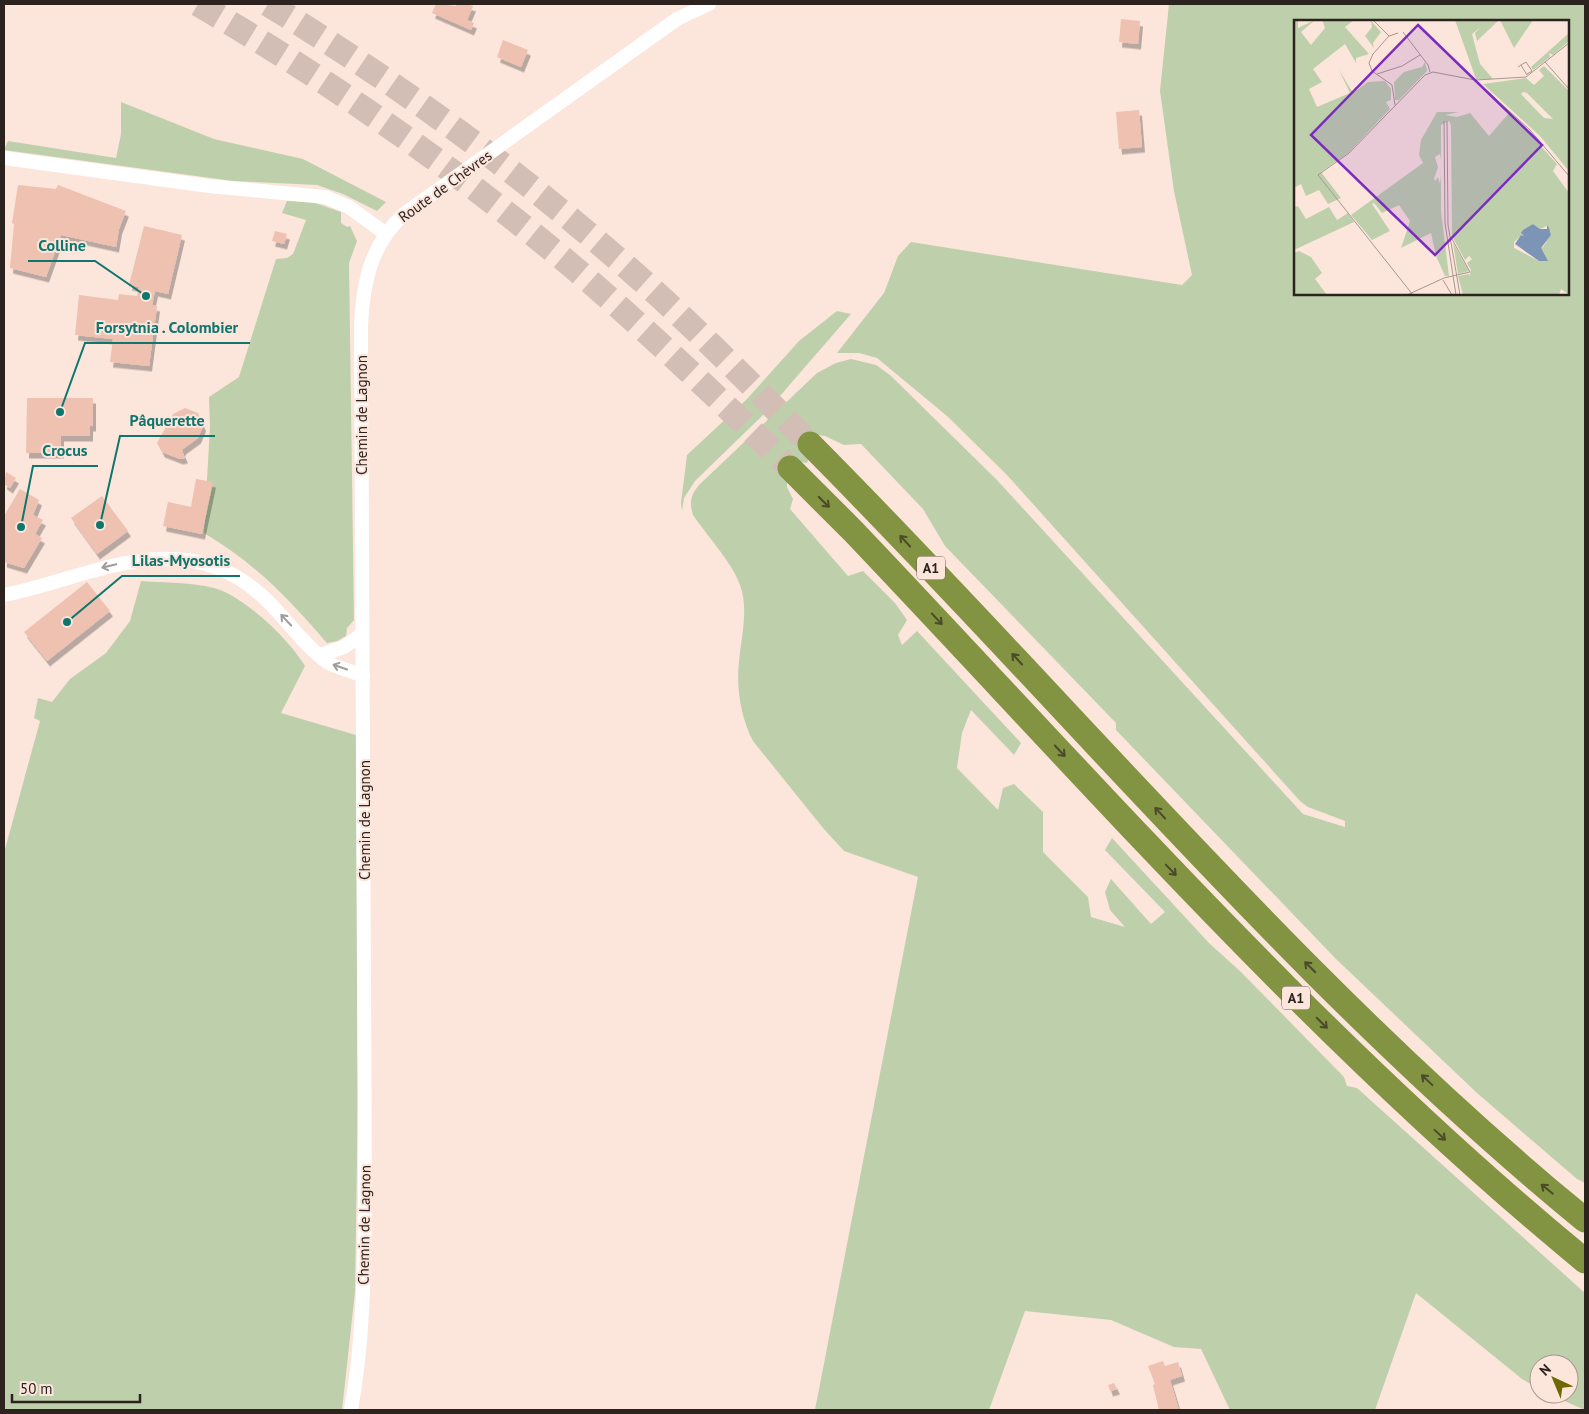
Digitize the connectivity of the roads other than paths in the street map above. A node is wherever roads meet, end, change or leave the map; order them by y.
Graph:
1 (709, 4) edge
2 (4, 158) edge
3 (386, 234) junction
4 (810, 444) tunnel mouth
5 (790, 468) tunnel mouth
6 (4, 595) edge
7 (362, 634) junction
8 (320, 655) junction
9 (363, 676) junction
10 (1585, 1220) edge
11 (1585, 1261) edge
12 (351, 1410) edge

1 - 3 street, Route de Chèvres
2 - 3 street, Route de Chèvres
3 - 7 street, Chemin de Lagnon
10 -> 4 highway, A1
5 -> 11 highway, A1
8 -> 6 street
7 - 8 street
7 - 9 street, Chemin de Lagnon
9 -> 8 street
9 - 12 street, Chemin de Lagnon

